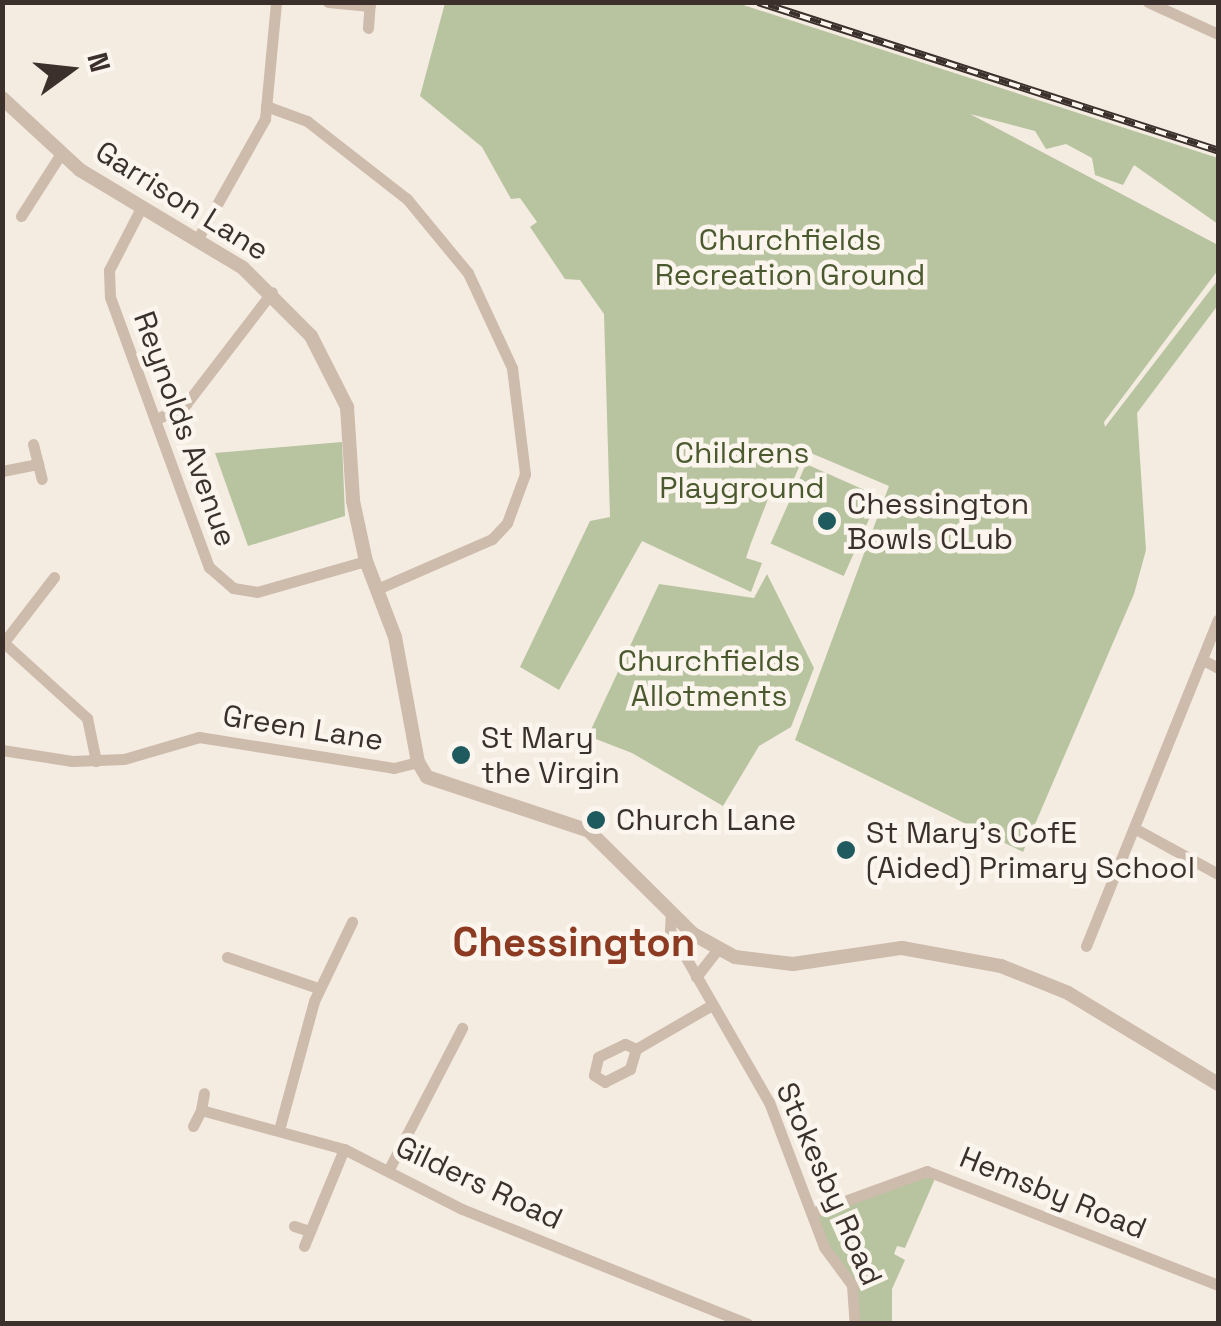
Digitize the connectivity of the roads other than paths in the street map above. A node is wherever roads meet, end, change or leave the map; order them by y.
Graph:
1 (276, 2) edge
2 (328, 2) edge
3 (1148, 2) edge
4 (370, 4) edge
5 (368, 28) dead end
6 (1218, 34) edge
7 (2, 98) edge
8 (266, 106) junction
9 (60, 155) junction
10 (141, 208) junction
11 (20, 216) dead end
12 (197, 240) junction
13 (272, 292) junction
14 (156, 420) junction
15 (32, 444) dead end
16 (38, 464) junction
17 (2, 471) edge
18 (42, 478) dead end
19 (366, 561) junction
20 (54, 578) dead end
21 (376, 588) junction
22 (1218, 620) edge
23 (3, 641) edge
24 (1203, 660) junction
25 (1218, 668) edge
26 (2, 750) edge
27 (96, 761) junction
28 (418, 762) junction
29 (1134, 828) junction
30 (1218, 874) edge
31 (671, 911) junction
32 (352, 922) dead end
33 (1086, 946) dead end
34 (718, 950) junction
35 (227, 957) dead end
36 (245, 963) junction
37 (696, 977) junction
38 (240, 978) dead end
39 (318, 988) junction
40 (712, 1005) junction
41 (462, 1028) dead end
42 (636, 1049) dead end
43 (1218, 1084) edge
44 (204, 1093) dead end
45 (201, 1110) junction
46 (192, 1126) dead end
47 (278, 1130) junction
48 (344, 1150) junction
49 (389, 1169) junction
50 (812, 1213) junction
51 (294, 1226) dead end
52 (310, 1232) junction
53 (304, 1246) dead end
54 (1218, 1285) edge
55 (748, 1324) edge
56 (854, 1324) edge

1 - 8 street
2 - 4 street
3 - 6 street
4 - 5 street
7 - 9 street, Garrison Lane
8 - 12 street
8 - 21 street
9 - 10 street, Garrison Lane
9 - 11 street
10 - 12 street, Garrison Lane
10 - 14 street, Reynolds Avenue
12 - 13 street, Garrison Lane
13 - 14 street
13 - 19 street, Garrison Lane
14 - 19 street, Reynolds Avenue
15 - 16 street
16 - 17 street
16 - 18 street
19 - 21 street, Garrison Lane
20 - 23 street
21 - 28 street, Garrison Lane
22 - 24 street
23 - 27 street
24 - 25 street
24 - 29 street
26 - 27 street, Green Lane
27 - 28 street, Green Lane
28 - 31 street
29 - 30 street
29 - 33 street
31 - 34 street
31 - 37 street, Stokesby Road
32 - 39 street
34 - 37 street
34 - 43 street
35 - 36 street
36 - 38 street
36 - 39 street
37 - 40 street, Stokesby Road
39 - 47 street
40 - 42 street
40 - 50 street, Stokesby Road
41 - 49 street
44 - 45 street
45 - 46 street
45 - 47 street, Gilders Road
47 - 48 street, Gilders Road
48 - 49 street, Gilders Road
48 - 52 street
49 - 55 street, Gilders Road
50 - 54 street, Hemsby Road
50 - 56 street, Stokesby Road
51 - 52 street
52 - 53 street

